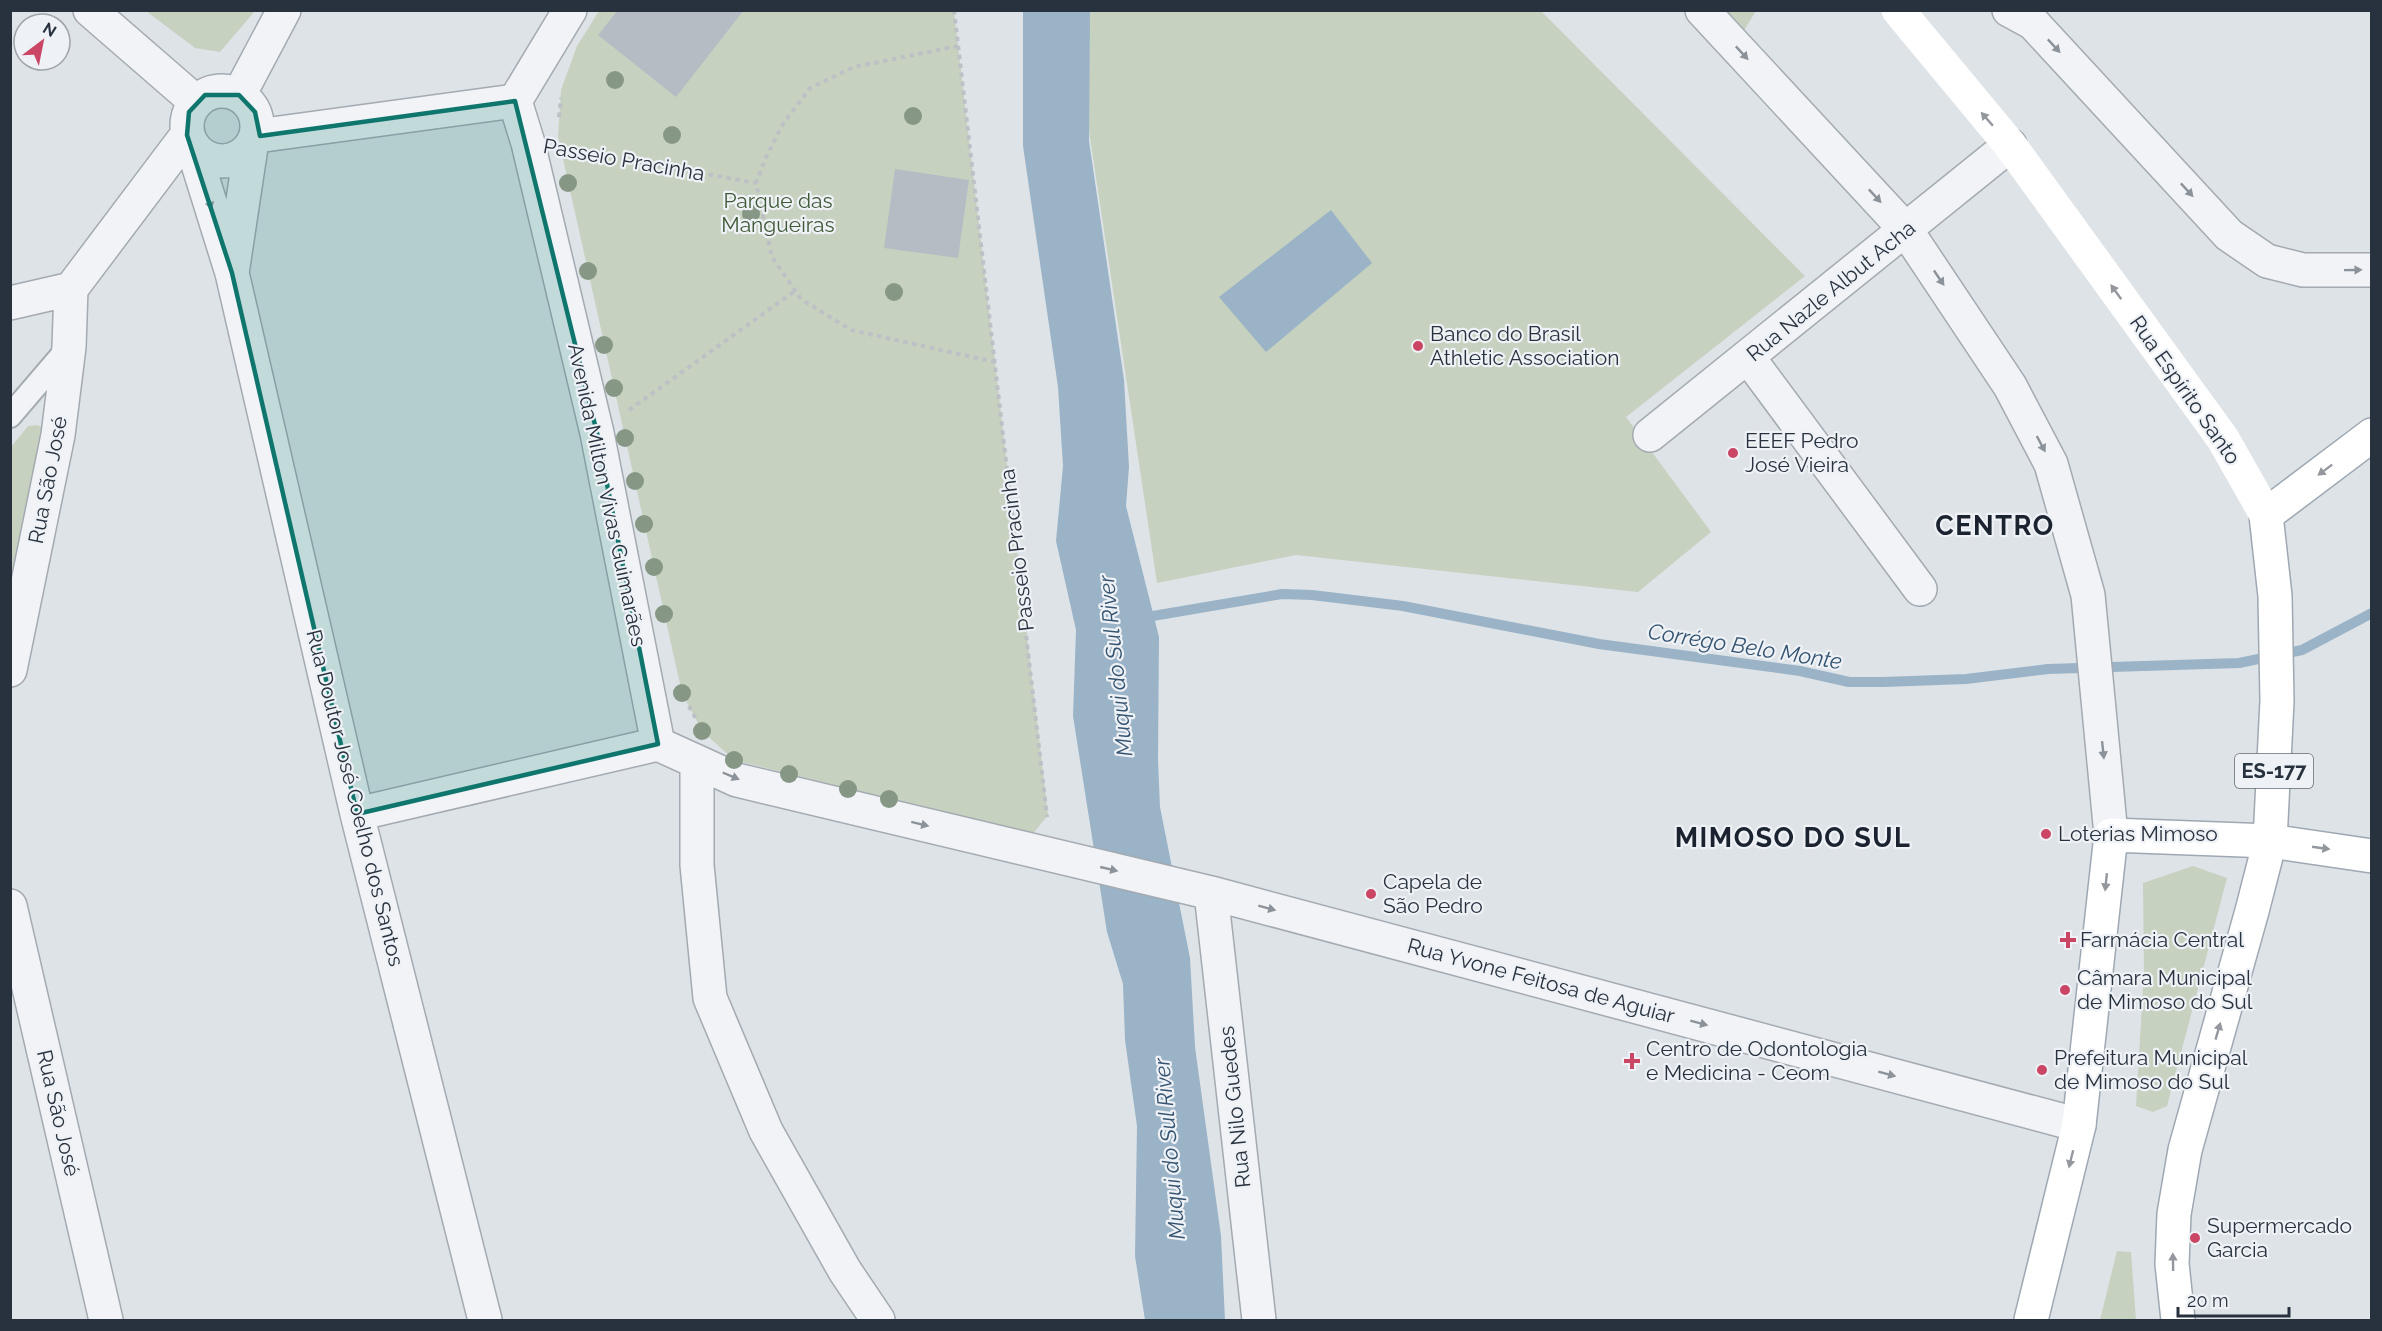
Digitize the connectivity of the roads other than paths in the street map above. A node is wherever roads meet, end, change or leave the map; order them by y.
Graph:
1 (90, 10) edge
2 (284, 10) edge
3 (570, 10) edge
4 (1702, 10) edge
5 (1898, 10) edge
6 (2009, 10) edge
7 (239, 95) junction
8 (515, 101) junction
9 (196, 102) junction
10 (189, 140) junction
11 (254, 141) junction
12 (2010, 146) junction
13 (1906, 230) junction
14 (2372, 270) edge
15 (232, 273) junction
16 (71, 289) junction
17 (10, 303) edge
18 (69, 347) junction
19 (1748, 357) junction
20 (10, 416) edge
21 (1650, 435) dead end
22 (2372, 435) edge
23 (2266, 515) junction
24 (1920, 590) dead end
25 (10, 670) edge
26 (658, 744) junction
27 (697, 762) junction
28 (357, 814) junction
29 (2111, 835) junction
30 (2270, 841) junction
31 (2372, 856) edge
32 (1211, 893) junction
33 (10, 906) edge
34 (2079, 1125) junction
35 (106, 1320) edge
36 (485, 1320) edge
37 (878, 1320) edge
38 (1259, 1320) edge
39 (2031, 1320) edge
40 (2178, 1320) edge

1 - 9 street
2 - 7 street
3 - 8 street
4 -> 13 street
12 -> 5 main road, Rua Espírito Santo / ES-177
6 -> 14 street
7 - 9 street
7 - 11 street
8 - 11 street
8 - 26 street, Avenida Milton Vivas Guimarães
9 - 10 street
10 - 11 street
10 -> 15 street, Rua Doutor José Coelho dos Santos
10 - 16 street
11 - 15 street, Rua Doutor José Coelho dos Santos
12 - 13 street, Rua Nazle Albut Acha
23 -> 12 main road, Rua Espírito Santo / ES-177
13 - 19 street, Rua Nazle Albut Acha
13 -> 29 street
15 - 28 street, Rua Doutor José Coelho dos Santos
16 - 17 street
16 - 18 street, Rua São José
18 - 20 lane
18 - 25 street, Rua São José
19 - 21 street, Rua Nazle Albut Acha
19 - 24 street
22 -> 23 main road
23 - 30 main road, Rua Espírito Santo / ES-177
26 - 27 street
26 - 28 street
27 -> 32 street, Rua Yvone Feitosa de Aguiar
27 - 37 street
28 - 36 street, Rua Doutor José Coelho dos Santos
29 - 30 main road
29 -> 34 main road
30 -> 31 main road
40 -> 30 main road, Rua Espírito Santo
32 -> 34 street, Rua Yvone Feitosa de Aguiar
32 - 38 street, Rua Nilo Guedes
33 - 35 street, Rua São José
34 -> 39 main road

